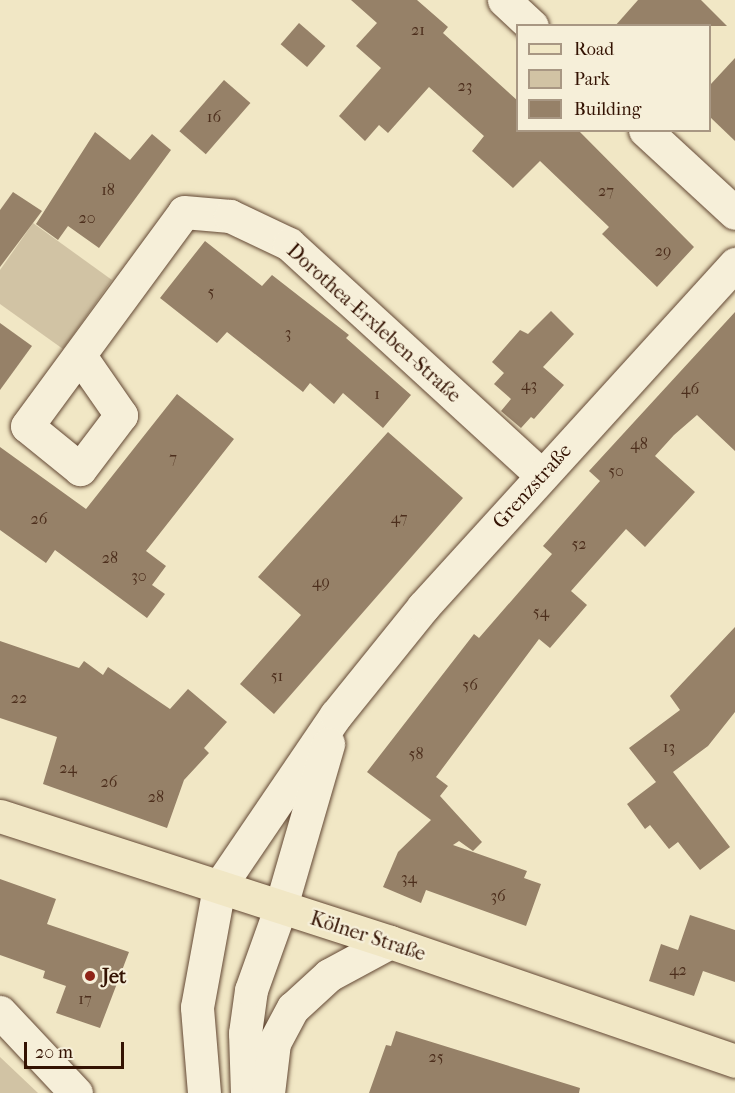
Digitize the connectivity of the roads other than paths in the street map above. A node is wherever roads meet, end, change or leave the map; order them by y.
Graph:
1 (504, 0) edge
2 (529, 24) edge
3 (647, 132) edge
4 (735, 213) edge
5 (735, 264) edge
6 (80, 356) dead end
7 (541, 475) junction
8 (336, 715) junction
9 (0, 816) edge
10 (219, 887) junction
11 (281, 906) junction
12 (390, 942) junction
13 (0, 1012) edge
14 (735, 1061) edge
15 (76, 1093) edge
16 (204, 1093) edge
17 (247, 1093) edge
18 (268, 1093) edge

1 - 2 street
3 - 4 street
5 - 7 street, Grenzstraße
6 - 7 street, Dorothea-Erxleben-Straße
7 - 8 street, Grenzstraße
8 - 10 street, Grenzstraße
8 - 11 street, Grenzstraße
9 - 10 main road, Kölner Straße
10 - 11 main road, Kölner Straße
10 - 16 street
11 - 12 main road, Kölner Straße
11 - 17 street, Grenzstraße
12 - 14 main road, Kölner Straße
12 - 18 street
13 - 15 street

